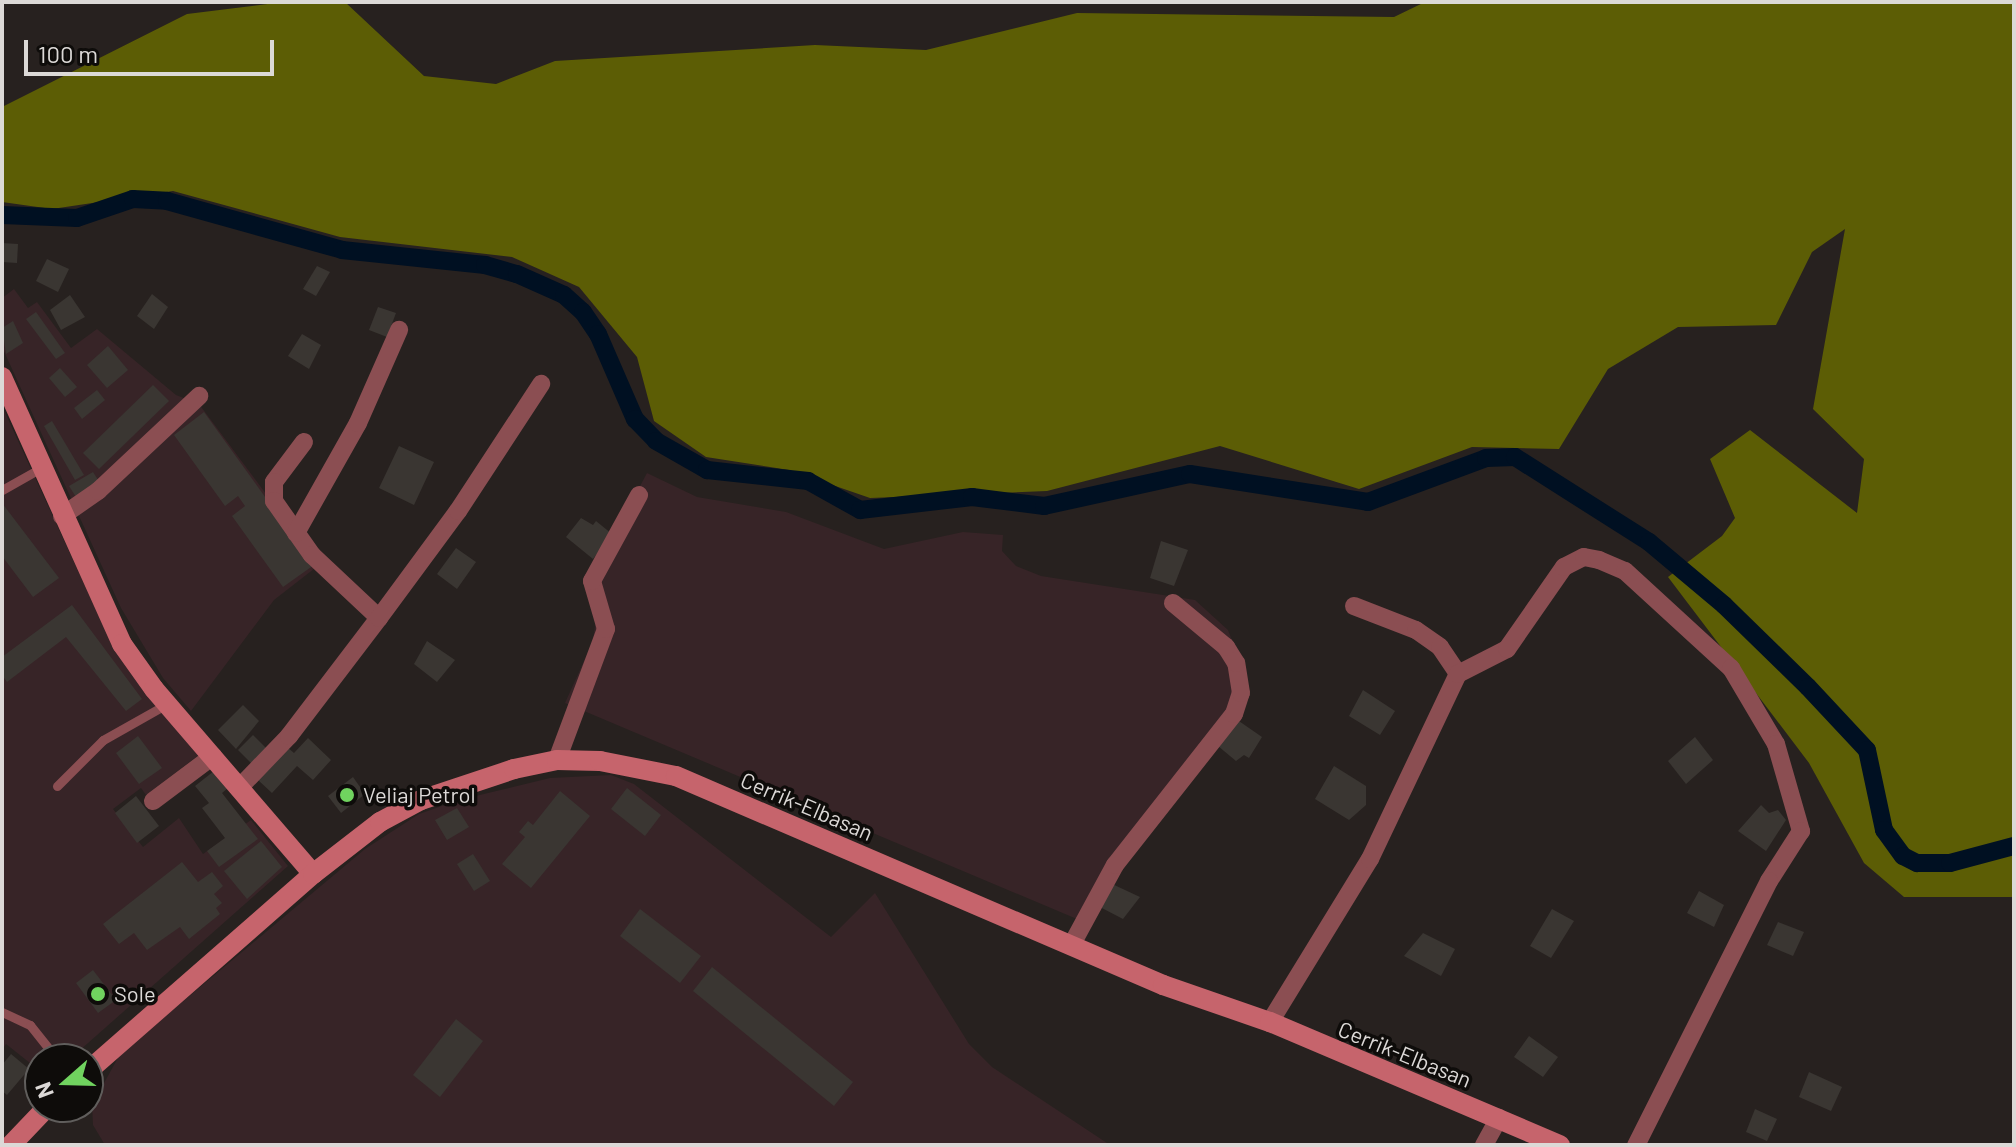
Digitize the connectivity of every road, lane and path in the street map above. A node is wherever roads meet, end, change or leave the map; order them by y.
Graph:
1 (399, 330) dead end
2 (2, 377) edge
3 (541, 384) dead end
4 (199, 396) dead end
5 (304, 442) dead end
6 (41, 468) junction
7 (2, 490) edge
8 (639, 495) dead end
9 (62, 516) junction
10 (296, 533) junction
11 (1173, 603) dead end
12 (1354, 606) dead end
13 (379, 618) junction
14 (1458, 674) junction
15 (167, 704) junction
16 (213, 756) junction
17 (557, 760) junction
18 (57, 786) dead end
19 (239, 788) junction
20 (153, 801) dead end
21 (313, 874) junction
22 (1071, 946) junction
23 (2, 1012) edge
24 (1270, 1022) junction
25 (44, 1043) edge
26 (104, 1057) edge
27 (1499, 1118) junction
28 (31, 1123) edge
29 (11, 1145) edge
30 (1484, 1145) edge
31 (1560, 1145) edge
32 (1636, 1145) edge

1 - 10 street
2 - 6 main road
3 - 13 street
4 - 9 street
5 - 10 street
6 - 7 lane
6 - 9 main road
8 - 17 street
9 - 15 main road
10 - 13 street
11 - 22 street
12 - 14 street
13 - 19 street
14 - 24 street
14 - 32 street
15 - 16 main road
15 - 18 lane
16 - 19 main road
16 - 20 street
17 - 21 main road, Cerrik-Elbasan
17 - 22 main road, Cerrik-Elbasan
19 - 21 main road
21 - 26 main road, Cerrik-Elbasan
22 - 24 main road, Cerrik-Elbasan
23 - 25 lane
24 - 27 main road, Cerrik-Elbasan
27 - 30 street
27 - 31 main road, Cerrik-Elbasan
28 - 29 main road

